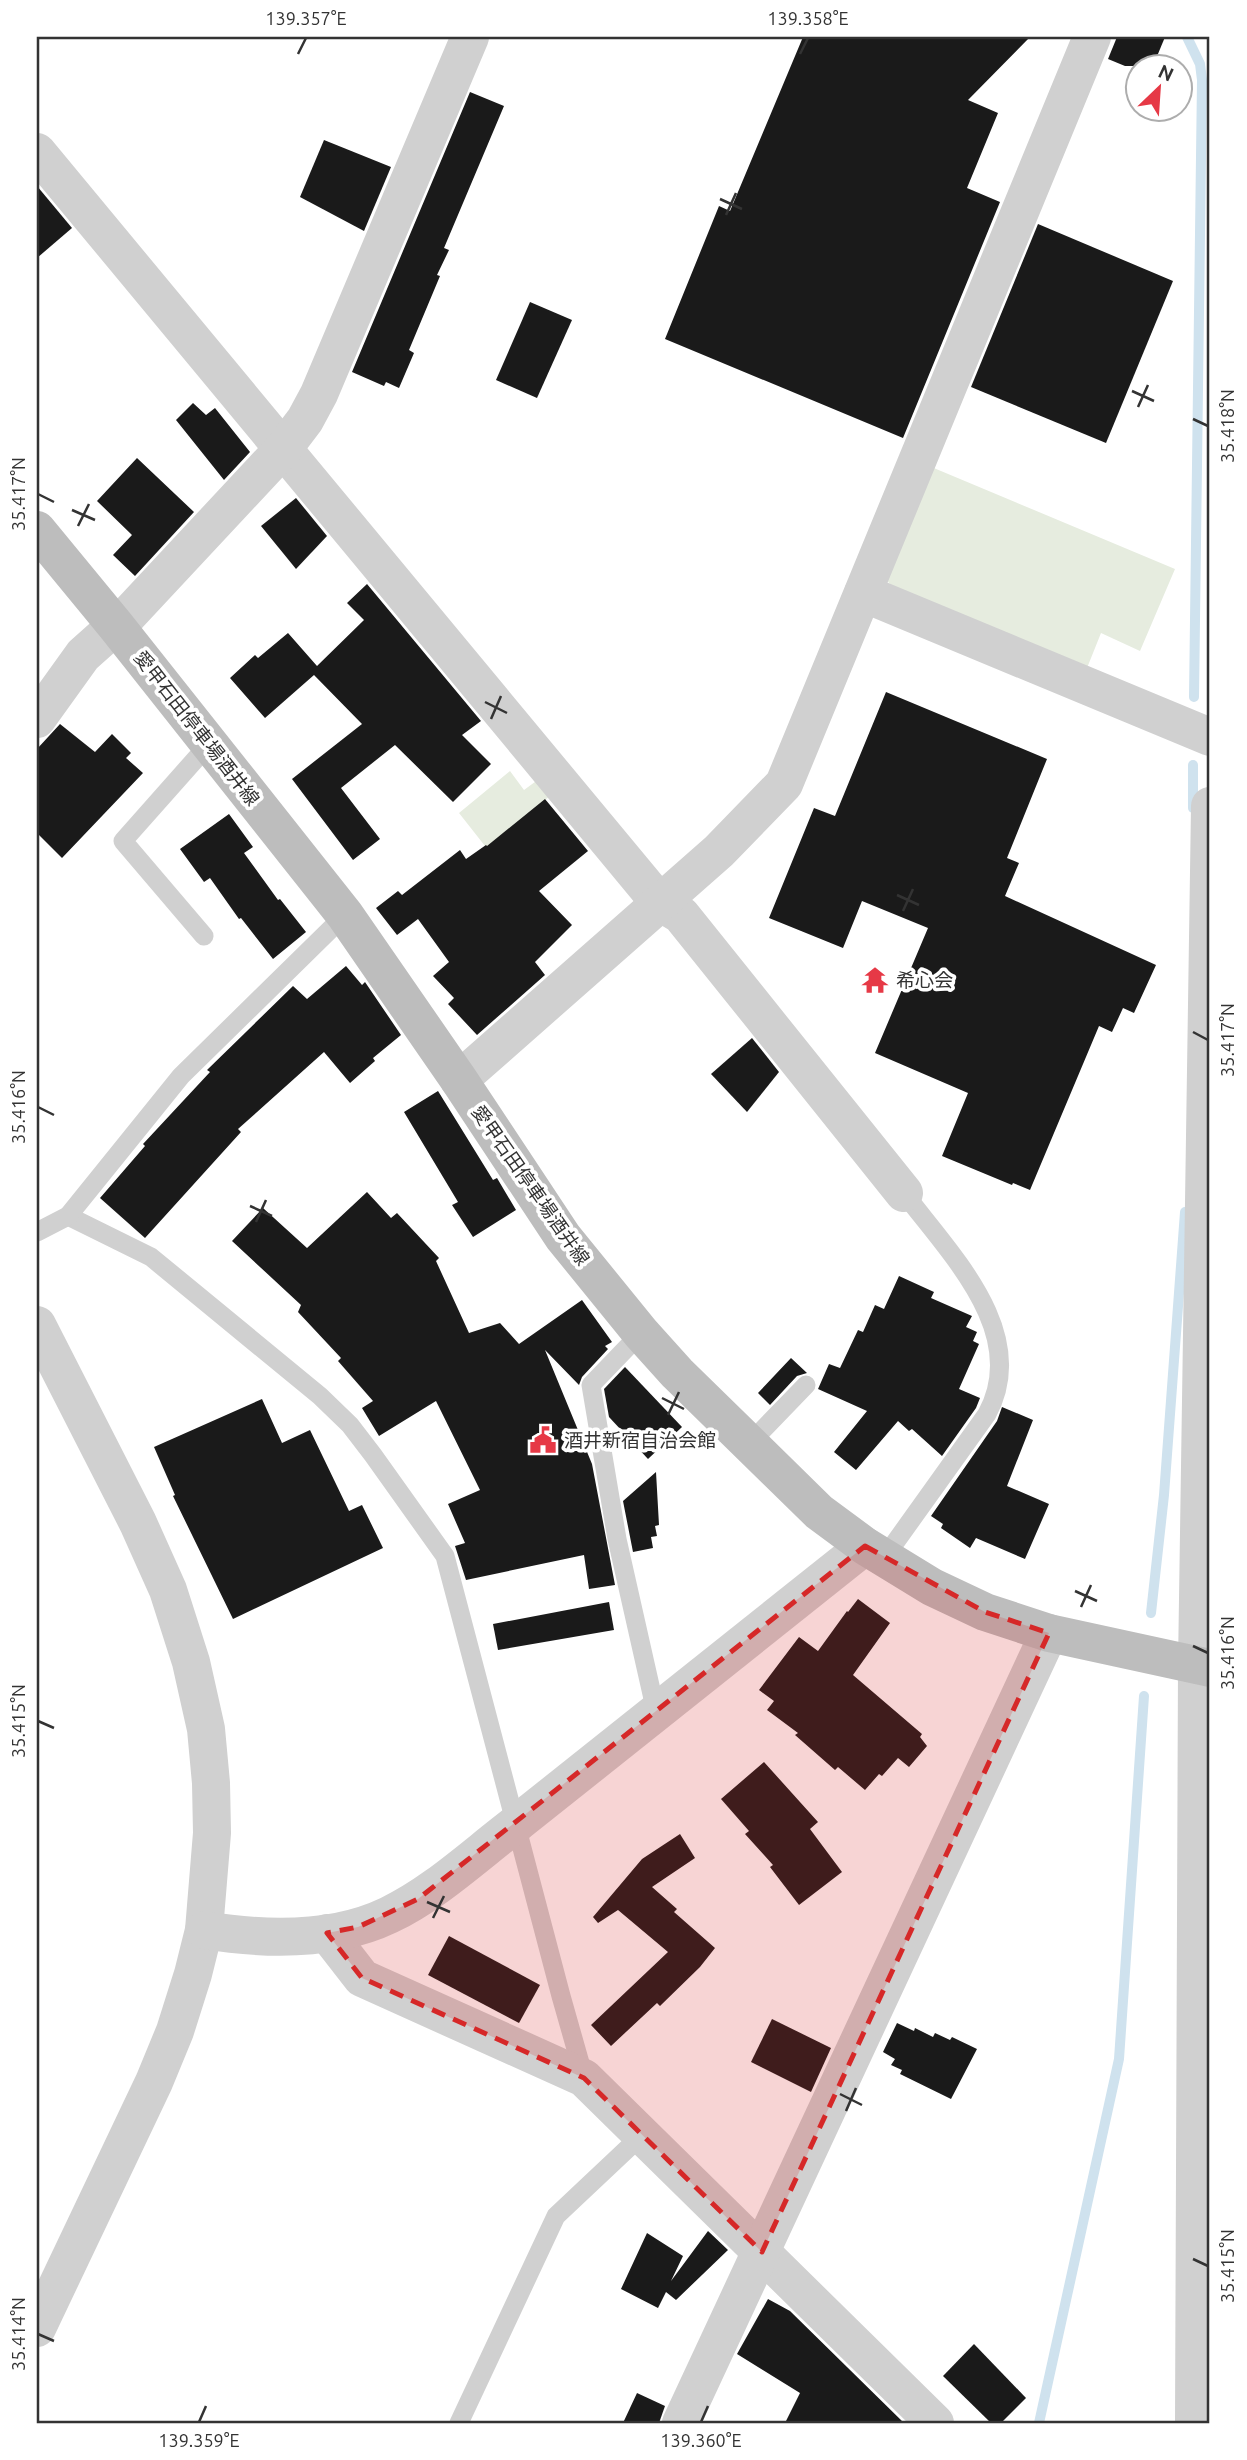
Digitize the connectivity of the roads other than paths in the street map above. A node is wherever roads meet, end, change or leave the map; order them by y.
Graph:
1 (471, 37) edge
2 (1092, 37) edge
3 (37, 152) edge
4 (283, 449) junction
5 (37, 530) edge
6 (863, 593) junction
7 (116, 626) junction
8 (37, 719) edge
9 (1210, 737) edge
10 (209, 744) junction
11 (1210, 806) edge
12 (659, 902) junction
13 (345, 915) junction
14 (204, 936) dead end
15 (459, 1080) junction
16 (904, 1193) joint
17 (68, 1216) junction
18 (37, 1232) edge
19 (37, 1325) edge
20 (641, 1333) junction
21 (806, 1385) dead end
22 (749, 1444) junction
23 (875, 1552) junction
24 (1049, 1633) junction
25 (1204, 1667) edge
26 (656, 1712) junction
27 (516, 1825) junction
28 (204, 1930) junction
29 (327, 1933) junction
30 (584, 2078) junction
31 (642, 2135) junction
32 (762, 2252) junction
33 (37, 2328) edge
34 (459, 2423) edge
35 (681, 2423) edge
36 (935, 2423) edge
37 (1194, 2423) edge

1 - 4 street
2 - 6 street
3 - 4 street
4 - 7 street
4 - 12 street
5 - 7 main road, 愛甲石田停車場酒井線
6 - 9 street
6 - 12 street
7 - 8 street
7 - 10 main road, 愛甲石田停車場酒井線
10 - 13 main road, 愛甲石田停車場酒井線
10 - 14 lane
11 - 25 street
12 - 15 street
12 - 16 street
13 - 15 main road, 愛甲石田停車場酒井線
13 - 17 lane
15 - 20 main road, 愛甲石田停車場酒井線
16 - 23 lane
17 - 18 lane
17 - 27 lane
19 - 28 street
20 - 22 main road, 愛甲石田停車場酒井線
20 - 26 lane
21 - 22 lane
22 - 23 main road, 愛甲石田停車場酒井線
23 - 24 main road, 愛甲石田停車場酒井線
23 - 26 street
24 - 25 main road, 愛甲石田停車場酒井線
24 - 32 street
25 - 37 street
26 - 27 street
27 - 29 street
27 - 30 lane
28 - 29 street
28 - 33 street
29 - 30 street
30 - 31 street
31 - 32 street
31 - 34 lane
32 - 35 street
32 - 36 street

